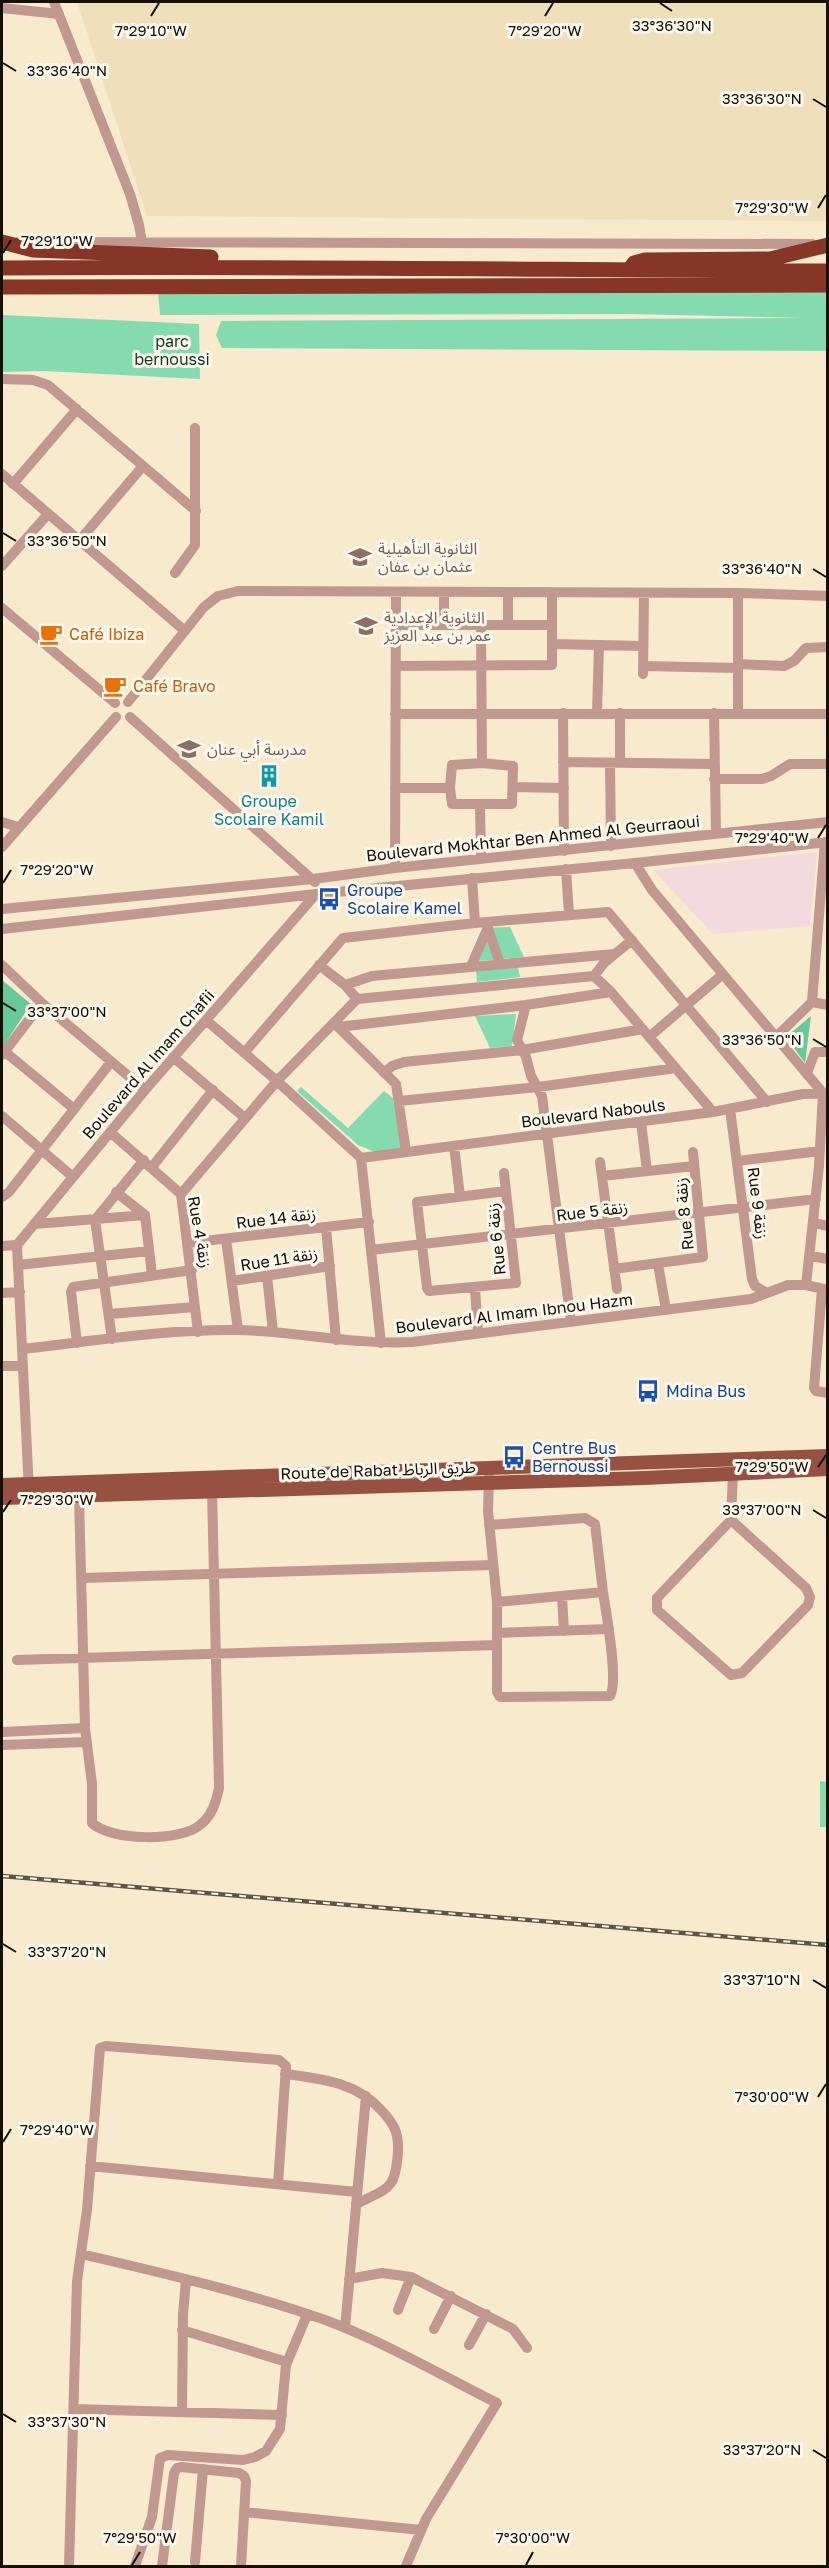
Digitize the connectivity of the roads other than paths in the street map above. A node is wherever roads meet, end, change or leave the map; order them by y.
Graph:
1 (54, 2) edge
2 (2, 8) edge
3 (59, 14) junction
4 (2, 242) edge
5 (142, 242) junction
6 (828, 244) edge
7 (289, 266) junction
8 (2, 268) edge
9 (628, 271) junction
10 (828, 272) edge
11 (828, 285) edge
12 (2, 287) edge
13 (2, 379) edge
14 (77, 409) junction
15 (195, 428) dead end
16 (143, 466) junction
17 (2, 474) edge
18 (13, 484) junction
19 (196, 511) junction
20 (48, 514) junction
21 (79, 541) junction
22 (2, 566) edge
23 (175, 573) dead end
24 (396, 592) junction
25 (444, 592) junction
26 (508, 593) junction
27 (552, 593) junction
28 (644, 593) junction
29 (738, 593) junction
30 (828, 596) edge
31 (2, 608) edge
32 (444, 624) junction
33 (395, 625) junction
34 (481, 625) junction
35 (508, 625) junction
36 (552, 625) junction
37 (185, 631) junction
38 (553, 644) junction
39 (599, 645) junction
40 (643, 646) junction
41 (828, 647) edge
42 (481, 665) junction
43 (396, 666) junction
44 (738, 666) junction
45 (128, 702) junction
46 (116, 704) junction
47 (481, 713) junction
48 (563, 713) junction
49 (597, 713) junction
50 (620, 713) junction
51 (714, 713) junction
52 (738, 713) junction
53 (395, 714) junction
54 (828, 714) edge
55 (116, 717) junction
56 (130, 717) junction
57 (564, 762) junction
58 (482, 763) junction
59 (615, 763) junction
60 (714, 764) junction
61 (828, 764) edge
62 (714, 779) junction
63 (513, 787) junction
64 (395, 788) junction
65 (450, 788) junction
66 (564, 788) junction
67 (480, 806) junction
68 (2, 822) edge
69 (828, 822) edge
70 (18, 827) junction
71 (716, 833) junction
72 (826, 842) edge
73 (610, 846) junction
74 (2, 848) edge
75 (564, 851) junction
76 (481, 859) junction
77 (635, 863) junction
78 (395, 868) junction
79 (566, 869) junction
80 (472, 878) junction
81 (313, 879) junction
82 (316, 894) junction
83 (2, 909) edge
84 (569, 915) junction
85 (475, 923) junction
86 (488, 925) junction
87 (2, 929) edge
88 (632, 940) junction
89 (614, 954) junction
90 (823, 954) edge
91 (500, 964) junction
92 (2, 965) edge
93 (319, 965) junction
94 (471, 966) junction
95 (723, 974) junction
96 (594, 976) junction
97 (345, 985) junction
98 (611, 992) junction
99 (357, 999) junction
100 (812, 1002) junction
101 (42, 1003) junction
102 (526, 1005) junction
103 (828, 1005) edge
104 (687, 1006) junction
105 (206, 1020) junction
106 (336, 1025) junction
107 (646, 1033) junction
108 (776, 1037) junction
109 (522, 1050) junction
110 (828, 1052) edge
111 (3, 1053) edge
112 (244, 1053) junction
113 (174, 1057) junction
114 (111, 1062) junction
115 (676, 1068) junction
116 (384, 1073) junction
117 (807, 1073) junction
118 (277, 1081) junction
119 (538, 1087) junction
120 (145, 1090) junction
121 (213, 1090) junction
122 (825, 1094) edge
123 (399, 1101) junction
124 (767, 1102) junction
125 (73, 1108) junction
126 (730, 1108) junction
127 (713, 1112) junction
128 (2, 1116) edge
129 (245, 1118) junction
130 (641, 1122) junction
131 (110, 1132) junction
132 (549, 1134) junction
133 (454, 1146) junction
134 (41, 1149) junction
135 (820, 1151) junction
136 (406, 1152) junction
137 (693, 1152) dead end
138 (361, 1158) junction
139 (737, 1161) junction
140 (600, 1162) dead end
141 (148, 1163) junction
142 (694, 1166) junction
143 (823, 1166) edge
144 (648, 1171) junction
145 (504, 1173) dead end
146 (602, 1176) junction
147 (73, 1177) junction
148 (506, 1191) junction
149 (116, 1192) junction
150 (181, 1194) junction
151 (460, 1196) junction
152 (2, 1197) edge
153 (816, 1199) junction
154 (743, 1207) junction
155 (699, 1212) junction
156 (145, 1215) junction
157 (95, 1220) junction
158 (369, 1222) junction
159 (813, 1223) junction
160 (35, 1224) junction
161 (608, 1224) junction
162 (828, 1226) edge
163 (326, 1227) junction
164 (561, 1230) junction
165 (511, 1235) junction
166 (225, 1239) junction
167 (188, 1244) junction
168 (17, 1245) junction
169 (2, 1246) edge
170 (422, 1246) junction
171 (371, 1250) junction
172 (149, 1251) junction
173 (810, 1256) junction
174 (100, 1258) junction
175 (828, 1259) edge
176 (658, 1264) junction
177 (18, 1265) junction
178 (330, 1266) junction
179 (614, 1269) junction
180 (192, 1270) junction
181 (152, 1275) junction
182 (267, 1276) junction
183 (232, 1281) junction
184 (104, 1282) junction
185 (806, 1285) junction
186 (475, 1289) junction
187 (616, 1289) dead end
188 (825, 1289) edge
189 (20, 1292) junction
190 (2, 1293) edge
191 (767, 1293) junction
192 (195, 1307) junction
193 (666, 1310) junction
194 (109, 1314) junction
195 (572, 1322) junction
196 (238, 1330) junction
197 (198, 1332) junction
198 (273, 1332) junction
199 (478, 1333) junction
200 (112, 1339) junction
201 (336, 1340) junction
202 (76, 1343) junction
203 (381, 1343) junction
204 (22, 1349) junction
205 (2, 1366) edge
206 (23, 1366) junction
207 (828, 1393) edge
208 (828, 1456) edge
209 (489, 1468) junction
210 (828, 1469) edge
211 (733, 1473) junction
212 (489, 1483) junction
213 (2, 1485) edge
214 (29, 1490) junction
215 (212, 1491) junction
216 (79, 1497) junction
217 (2, 1498) edge
218 (731, 1520) junction
219 (489, 1525) junction
220 (494, 1565) junction
221 (214, 1573) junction
222 (83, 1578) junction
223 (603, 1592) junction
224 (562, 1596) junction
225 (497, 1602) junction
226 (609, 1629) junction
227 (564, 1630) junction
228 (497, 1639) junction
229 (217, 1653) junction
230 (84, 1657) junction
231 (16, 1660) dead end
232 (85, 1728) junction
233 (19, 1731) junction
234 (2, 1732) edge
235 (86, 1742) junction
236 (20, 1744) junction
237 (2, 1745) edge
238 (285, 2074) junction
239 (366, 2096) junction
240 (90, 2166) junction
241 (278, 2184) junction
242 (357, 2192) junction
243 (356, 2204) junction
244 (81, 2254) junction
245 (411, 2277) junction
246 (186, 2279) junction
247 (349, 2279) junction
248 (451, 2296) junction
249 (398, 2310) dead end
250 (486, 2314) junction
251 (307, 2315) junction
252 (345, 2328) junction
253 (434, 2329) dead end
254 (182, 2330) junction
255 (469, 2345) dead end
256 (527, 2348) dead end
257 (287, 2362) junction
258 (74, 2409) junction
259 (182, 2412) junction
260 (282, 2415) junction
261 (203, 2469) junction
262 (244, 2512) junction
263 (421, 2530) junction
264 (195, 2562) dead end
265 (69, 2566) edge
266 (135, 2566) edge
267 (162, 2566) edge
268 (241, 2566) edge
269 (406, 2566) edge

1 - 3 street
2 - 3 street
3 - 5 street
4 - 5 street
4 - 7 highway
5 - 6 street
6 - 9 highway
7 - 8 highway
7 - 9 highway
9 - 10 highway
11 - 12 highway
13 - 14 street
14 - 16 street
14 - 18 street
15 - 19 street
16 - 19 street
16 - 21 street
17 - 18 street
18 - 20 street
19 - 23 street
20 - 21 street
20 - 22 street
21 - 37 street
24 - 25 street
24 - 33 street
24 - 37 street
25 - 26 street
25 - 32 street
26 - 27 street
26 - 35 street
27 - 28 street
27 - 36 street
28 - 29 street
28 - 40 street
29 - 30 street
29 - 44 street
31 - 46 street
32 - 33 street
32 - 34 street
33 - 43 street
34 - 35 street
34 - 42 street
35 - 36 street
36 - 38 street
37 - 45 street
38 - 39 street
38 - 42 street
39 - 40 street
39 - 49 street
40 - 44 street
41 - 44 street
42 - 43 street
42 - 47 street
43 - 53 street
44 - 52 street
45 - 46 street
45 - 56 street
46 - 55 street
47 - 48 street
47 - 53 street
47 - 58 street
48 - 49 street
48 - 57 street
49 - 50 street
50 - 51 street
50 - 59 street
51 - 52 street
51 - 60 street
52 - 54 street
53 - 64 street
55 - 56 street
55 - 70 street
56 - 81 street
57 - 59 street
57 - 66 street
58 - 63 street
58 - 65 street
59 - 60 street
59 - 73 street
60 - 62 street
61 - 62 street
62 - 71 street
63 - 66 street
63 - 67 street
64 - 65 street
64 - 78 street
65 - 67 street
66 - 75 street
67 - 76 street
68 - 70 street
69 - 71 street, Boulevard Mokhtar Ben Ahmed Al Geurraoui
70 - 74 street
71 - 73 street, Boulevard Mokhtar Ben Ahmed Al Geurraoui
72 - 77 street, Boulevard Mokhtar Ben Ahmed Al Geurraoui
72 - 90 street
73 - 75 street, Boulevard Mokhtar Ben Ahmed Al Geurraoui
75 - 76 street, Boulevard Mokhtar Ben Ahmed Al Geurraoui
76 - 78 street, Boulevard Mokhtar Ben Ahmed Al Geurraoui
77 - 79 street, Boulevard Mokhtar Ben Ahmed Al Geurraoui
77 - 95 street
78 - 81 street, Boulevard Mokhtar Ben Ahmed Al Geurraoui
79 - 80 street, Boulevard Mokhtar Ben Ahmed Al Geurraoui
79 - 84 street
80 - 82 street, Boulevard Mokhtar Ben Ahmed Al Geurraoui
80 - 85 street
81 - 82 street
81 - 83 street, Boulevard Mokhtar Ben Ahmed Al Geurraoui
82 - 87 street, Boulevard Mokhtar Ben Ahmed Al Geurraoui
82 - 105 street, Boulevard Al Imam Chafii
84 - 86 street
84 - 88 street
85 - 86 street
85 - 93 street
86 - 91 street
86 - 94 street
88 - 89 street
88 - 104 street
89 - 91 street
89 - 96 street
90 - 100 street
91 - 94 street
92 - 101 street
93 - 97 street
93 - 112 street
94 - 97 street
95 - 104 street
95 - 108 street
96 - 98 street
96 - 99 street
97 - 99 street
98 - 102 street
98 - 107 street
99 - 106 street
100 - 103 street
100 - 108 street
101 - 111 street
101 - 114 street
102 - 106 street
102 - 109 street
104 - 107 street
104 - 124 street
105 - 112 street
105 - 113 street, Boulevard Al Imam Chafii
106 - 116 street
106 - 118 street
107 - 109 street
107 - 115 street
108 - 117 street
109 - 116 street
109 - 119 street
110 - 117 street
111 - 125 street
112 - 118 street
113 - 120 street, Boulevard Al Imam Chafii
113 - 121 street
114 - 120 street
114 - 125 street
115 - 119 street
115 - 127 street
116 - 123 street
117 - 122 street
118 - 129 street
118 - 138 street
119 - 123 street
119 - 132 street
120 - 131 street, Boulevard Al Imam Chafii
121 - 129 street
121 - 141 street
122 - 124 street, Boulevard Nabouls
122 - 135 street
123 - 136 street
124 - 126 street, Boulevard Nabouls
125 - 134 street
126 - 127 street, Boulevard Nabouls
126 - 139 street, Rue 9 زنقة
127 - 130 street, Boulevard Nabouls
128 - 134 street
129 - 150 street
130 - 132 street, Boulevard Nabouls
130 - 144 street, Rue 8 زنقة
131 - 141 street, Rue 4 زنقة
131 - 147 street, Boulevard Al Imam Chafii
132 - 133 street, Boulevard Nabouls
132 - 164 street
133 - 136 street, Boulevard Nabouls
133 - 151 street, Rue 6 زنقة
134 - 147 street
134 - 152 street
135 - 139 street
135 - 143 street
136 - 138 street, Boulevard Nabouls
137 - 142 street, Rue 8 زنقة
138 - 158 street
139 - 154 street, Rue 9 زنقة
140 - 146 street
141 - 149 street
141 - 150 street, Rue 4 زنقة
142 - 144 street, Rue 8 زنقة
142 - 155 street, Rue 8 زنقة
143 - 153 street
144 - 146 street, Rue 8 زنقة
145 - 148 street, Rue 6 زنقة
146 - 161 street
147 - 160 street, Boulevard Al Imam Chafii
148 - 151 street, Rue 6 زنقة
148 - 165 street, Rue 6 زنقة
149 - 156 street
149 - 157 street
150 - 167 street, Rue 4 زنقة
151 - 170 street, Rue 6 زنقة
153 - 154 street, Rue 5 زنقة
153 - 159 street
154 - 155 street, Rue 5 زنقة
154 - 191 street, Rue 9 زنقة
155 - 161 street, Rue 5 زنقة
155 - 176 street, Rue 8 زنقة
156 - 157 street
156 - 172 street
157 - 160 street
157 - 174 street
158 - 163 street, Rue 14 زنقة
158 - 171 street
159 - 162 street
159 - 173 street
160 - 168 street, Boulevard Al Imam Chafii
161 - 164 street, Rue 5 زنقة
161 - 179 street
163 - 166 street, Rue 14 زنقة
163 - 178 street
164 - 165 street, Rue 5 زنقة
164 - 195 street
165 - 170 street, Rue 5 زنقة
165 - 186 street, Rue 6 زنقة
166 - 167 street, Rue 14 زنقة
166 - 183 street
167 - 180 street, Rue 4 زنقة
168 - 169 street
168 - 177 street
170 - 171 street, Rue 5 زنقة
170 - 186 street
171 - 203 street
172 - 174 street
172 - 181 street
173 - 175 street
173 - 185 street
174 - 177 street
174 - 184 street
176 - 179 street
176 - 193 street
177 - 189 street
178 - 182 street, Rue 11 زنقة
178 - 201 street
179 - 187 street
180 - 181 street
180 - 192 street, Rue 4 زنقة
181 - 184 street
182 - 183 street, Rue 11 زنقة
182 - 198 street
183 - 196 street
184 - 194 street
184 - 202 street
185 - 188 street, Boulevard Al Imam Ibnou Hazm
185 - 191 street, Boulevard Al Imam Ibnou Hazm
186 - 199 street
188 - 207 street
189 - 190 street
189 - 204 street
191 - 193 street, Boulevard Al Imam Ibnou Hazm
192 - 194 street
192 - 197 street, Rue 4 زنقة
193 - 195 street, Boulevard Al Imam Ibnou Hazm
194 - 200 street
195 - 199 street, Boulevard Al Imam Ibnou Hazm
196 - 197 street, Boulevard Al Imam Ibnou Hazm
196 - 198 street, Boulevard Al Imam Ibnou Hazm
197 - 200 street, Boulevard Al Imam Ibnou Hazm
198 - 201 street, Boulevard Al Imam Ibnou Hazm
199 - 203 street, Boulevard Al Imam Ibnou Hazm
200 - 202 street, Boulevard Al Imam Ibnou Hazm
201 - 203 street, Boulevard Al Imam Ibnou Hazm
202 - 204 street, Boulevard Al Imam Ibnou Hazm
204 - 206 street
205 - 206 street
206 - 214 street
208 - 209 main road, Route de Rabat طريق الرباط
209 - 212 street
209 - 214 main road, Route de Rabat طريق الرباط
210 - 211 main road, Route de Rabat طريق الرباط
211 - 212 main road, Route de Rabat طريق الرباط
211 - 218 street
212 - 215 main road, Route de Rabat طريق الرباط
212 - 219 street
213 - 214 main road, Route de Rabat طريق الرباط
214 - 216 main road, Route de Rabat طريق الرباط
214 - 217 main road, Route de Rabat طريق الرباط
215 - 216 main road, Route de Rabat طريق الرباط
215 - 221 street
216 - 222 street
218 - 218 street
219 - 220 street
219 - 223 street
220 - 221 street
220 - 225 street
221 - 222 street
221 - 229 street
222 - 230 street
223 - 224 street
223 - 226 street
224 - 225 street
224 - 227 street
225 - 228 street
226 - 227 street
226 - 228 street
227 - 228 street
228 - 229 street
229 - 230 street
229 - 235 street
230 - 231 street
230 - 232 street
232 - 233 street
232 - 235 street
233 - 234 street
233 - 236 street
235 - 236 street
236 - 237 street
238 - 239 street
238 - 240 street
238 - 241 street
239 - 242 street
239 - 243 street
240 - 241 street
240 - 244 street
241 - 242 street
242 - 243 street
243 - 247 street
244 - 246 street
244 - 258 street
245 - 247 street
245 - 248 street
245 - 249 street
246 - 251 street
246 - 254 street
247 - 252 street
248 - 250 street
248 - 253 street
250 - 255 street
250 - 256 street
251 - 252 street
251 - 257 street
252 - 263 street
254 - 257 street
254 - 259 street
257 - 260 street
258 - 259 street
258 - 265 street
259 - 260 street
260 - 266 street
261 - 262 street
261 - 264 street
261 - 267 street
262 - 263 street
262 - 268 street
263 - 269 street

